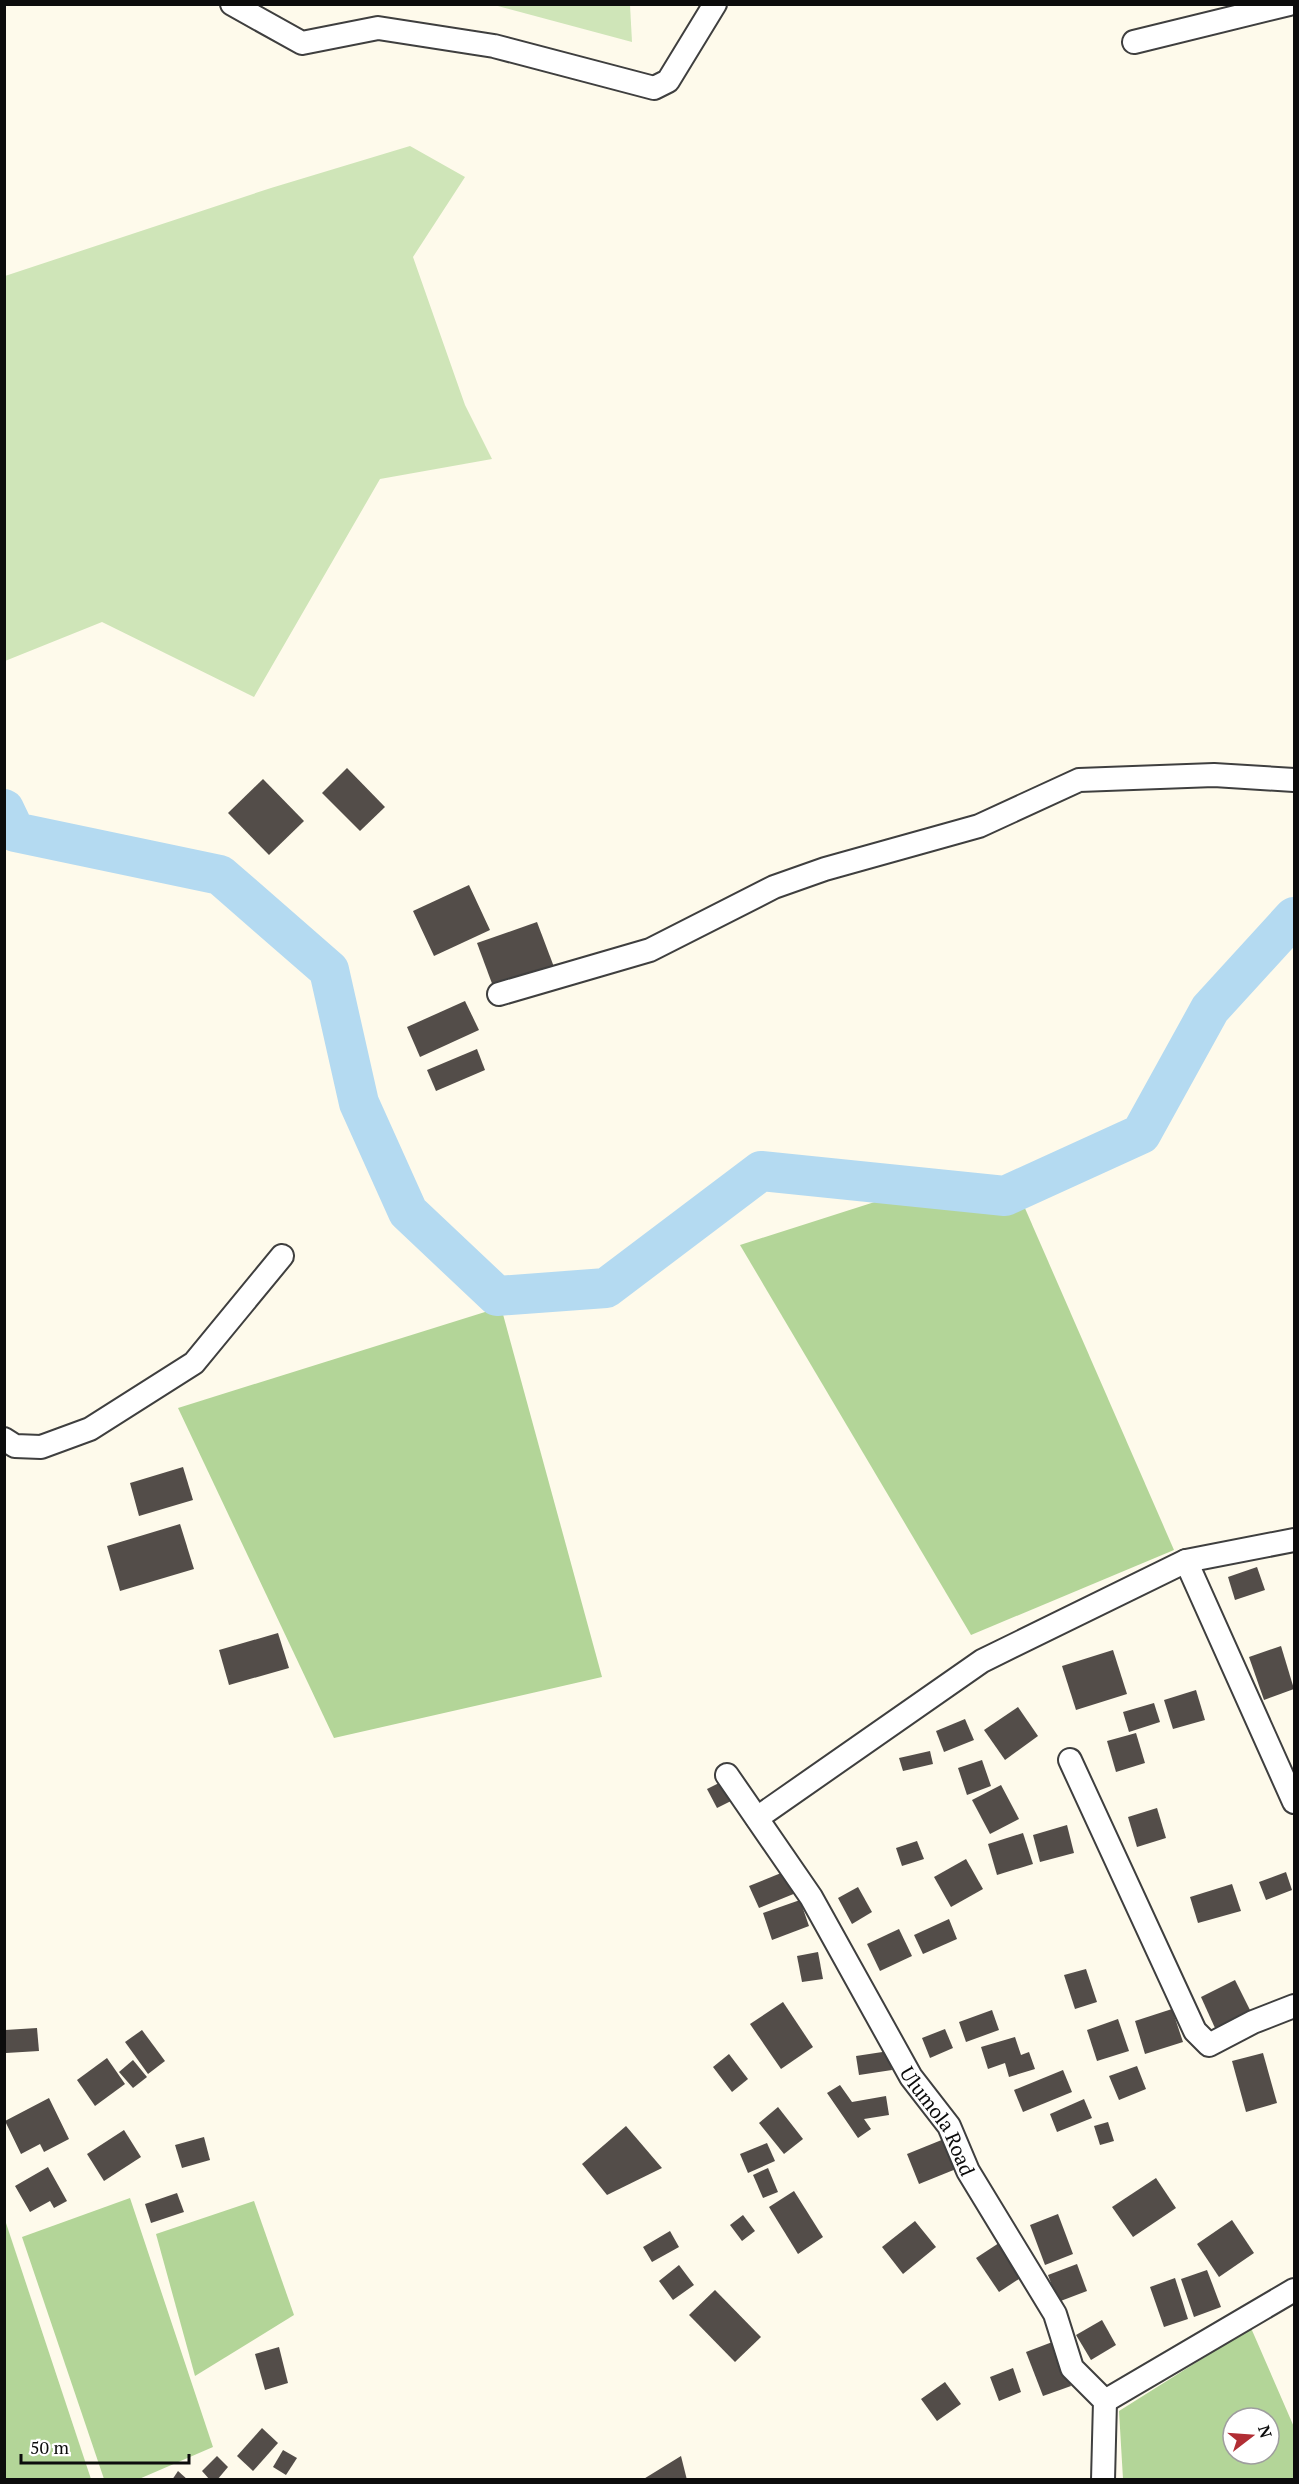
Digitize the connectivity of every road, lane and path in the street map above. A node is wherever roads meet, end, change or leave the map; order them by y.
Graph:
1 (232, 4) edge
2 (715, 4) edge
3 (1289, 4) edge
4 (1134, 42) dead end
5 (1294, 780) edge
6 (499, 994) dead end
7 (282, 1256) dead end
8 (4, 1439) edge
9 (1294, 1540) edge
10 (1186, 1561) junction
11 (1070, 1760) dead end
12 (727, 1775) dead end
13 (1294, 1803) edge
14 (757, 1818) junction
15 (1294, 2006) edge
16 (1294, 2290) edge
17 (1105, 2401) junction
18 (1102, 2480) edge

1 - 2 street
3 - 4 street
5 - 6 street
7 - 8 street
9 - 10 street
10 - 13 street
10 - 14 street
11 - 15 street
12 - 14 street, Ulumola Road
14 - 17 street, Ulumola Road
16 - 17 street
17 - 18 street

